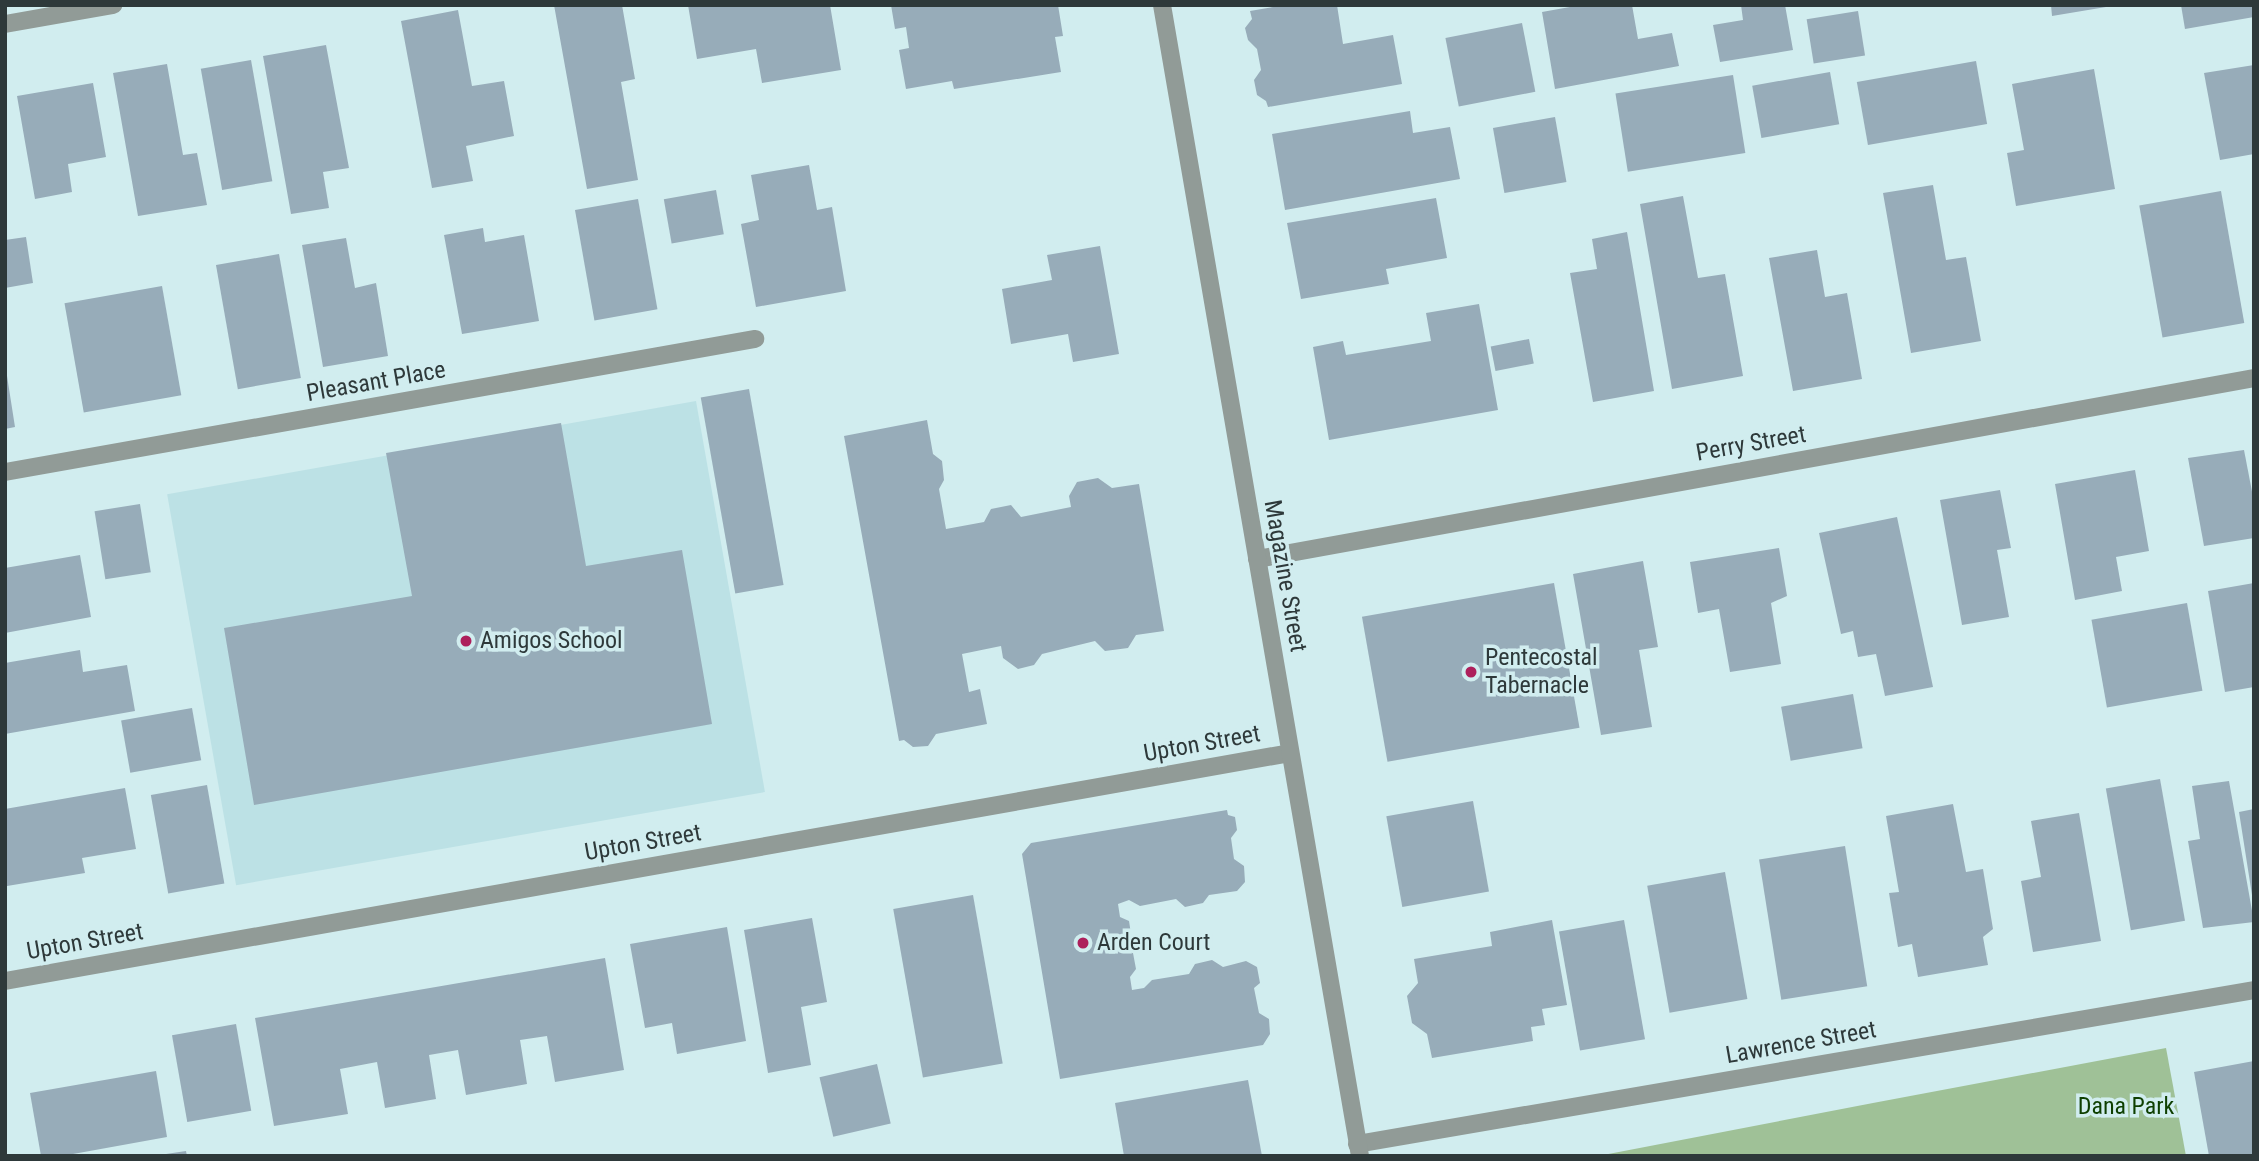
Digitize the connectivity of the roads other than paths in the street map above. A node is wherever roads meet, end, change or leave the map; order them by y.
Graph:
1 (114, 5) edge
2 (1162, 5) edge
3 (5, 24) edge
4 (755, 339) dead end
5 (2254, 378) edge
6 (5, 472) edge
7 (1257, 559) junction
8 (1290, 753) junction
9 (5, 981) edge
10 (2254, 990) edge
11 (1359, 1150) edge

1 - 3 street
2 - 7 street, Magazine Street
4 - 6 street, Pleasant Place
5 - 7 street, Perry Street
7 - 8 street, Magazine Street
8 - 9 street, Upton Street
8 - 11 street, Magazine Street
10 - 11 street, Lawrence Street

